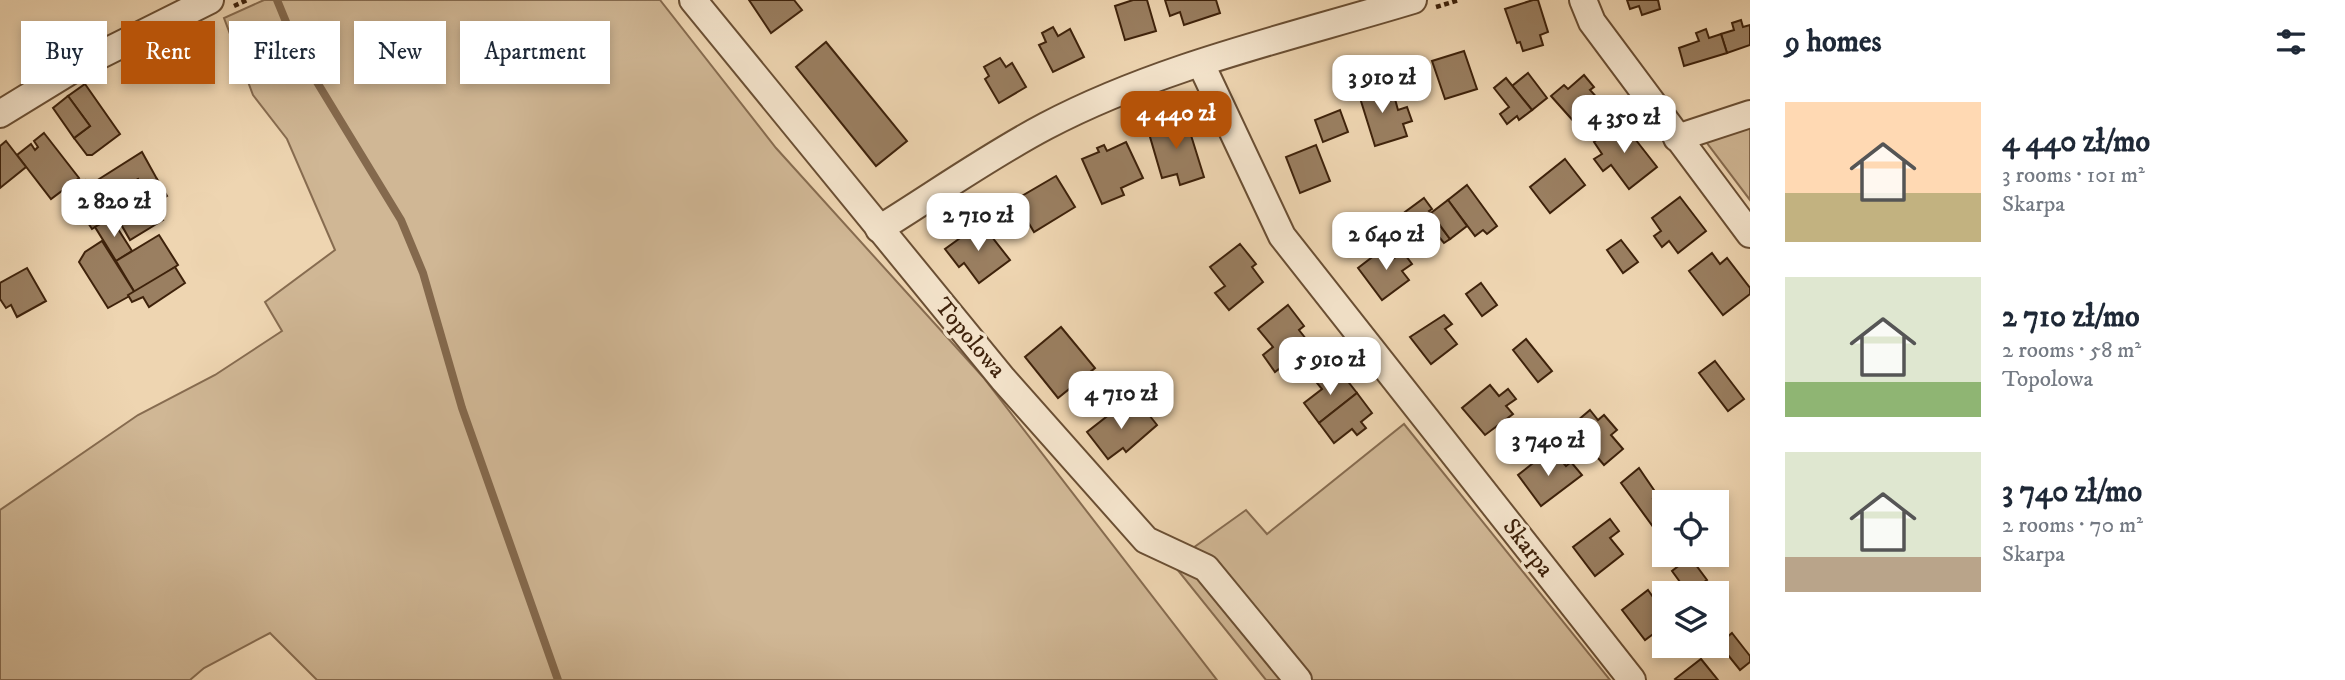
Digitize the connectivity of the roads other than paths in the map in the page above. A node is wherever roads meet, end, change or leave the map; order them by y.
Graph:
1 (210, 0) edge
2 (692, 0) edge
3 (1583, 0) edge
4 (1423, 4) edge
5 (1201, 64) junction
6 (0, 114) edge
7 (1750, 114) edge
8 (1677, 138) junction
9 (879, 229) junction
10 (1750, 234) edge
11 (1298, 680) edge
12 (1632, 680) edge

1 - 6 street
2 - 9 street, Topolowa
3 - 8 street
4 - 5 street
5 - 9 street
5 - 12 street, Skarpa
7 - 8 street
8 - 10 street
9 - 11 street, Topolowa

